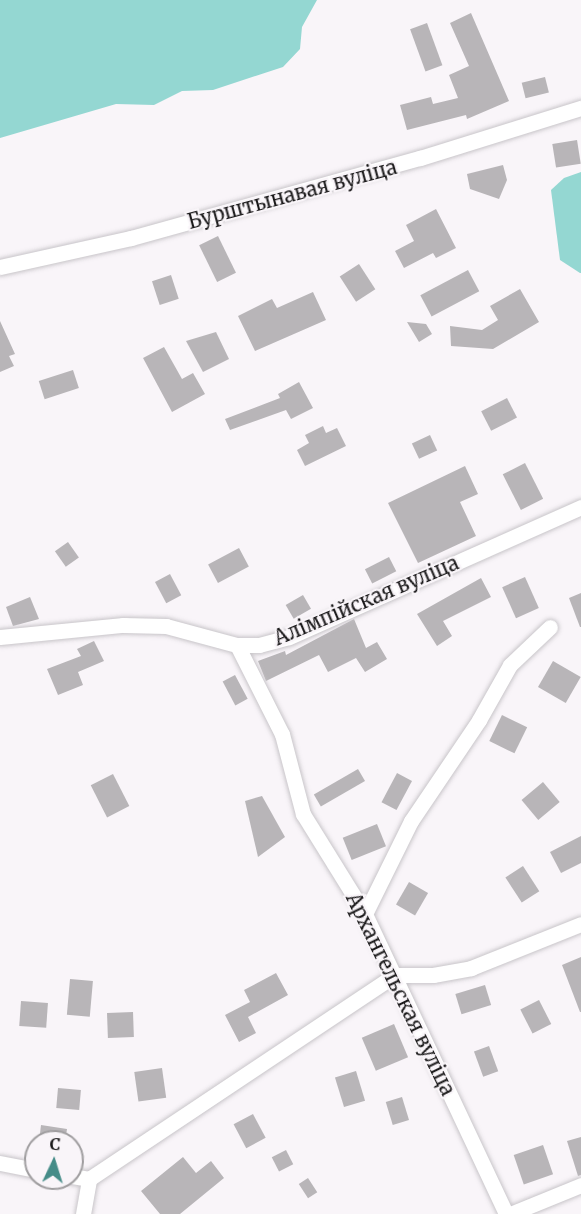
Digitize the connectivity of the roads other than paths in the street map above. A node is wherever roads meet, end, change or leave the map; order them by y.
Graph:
1 (581, 108) edge
2 (0, 267) edge
3 (581, 507) edge
4 (550, 627) dead end
5 (0, 637) edge
6 (237, 645) junction
7 (365, 914) junction
8 (581, 924) edge
9 (395, 975) junction
10 (0, 1163) edge
11 (24, 1168) edge
12 (84, 1178) edge
13 (89, 1179) junction
14 (581, 1185) edge
15 (84, 1214) edge
16 (508, 1214) edge

1 - 2 street, Бурштынавая вуліца
3 - 6 street, Алімпійская вуліца
4 - 7 street
5 - 6 street, Алімпійская вуліца
6 - 7 street, Архангельская вуліца
7 - 9 street, Архангельская вуліца
8 - 9 street
9 - 13 street
9 - 16 street, Архангельская вуліца
10 - 11 street
12 - 13 street
13 - 15 street
14 - 16 street

